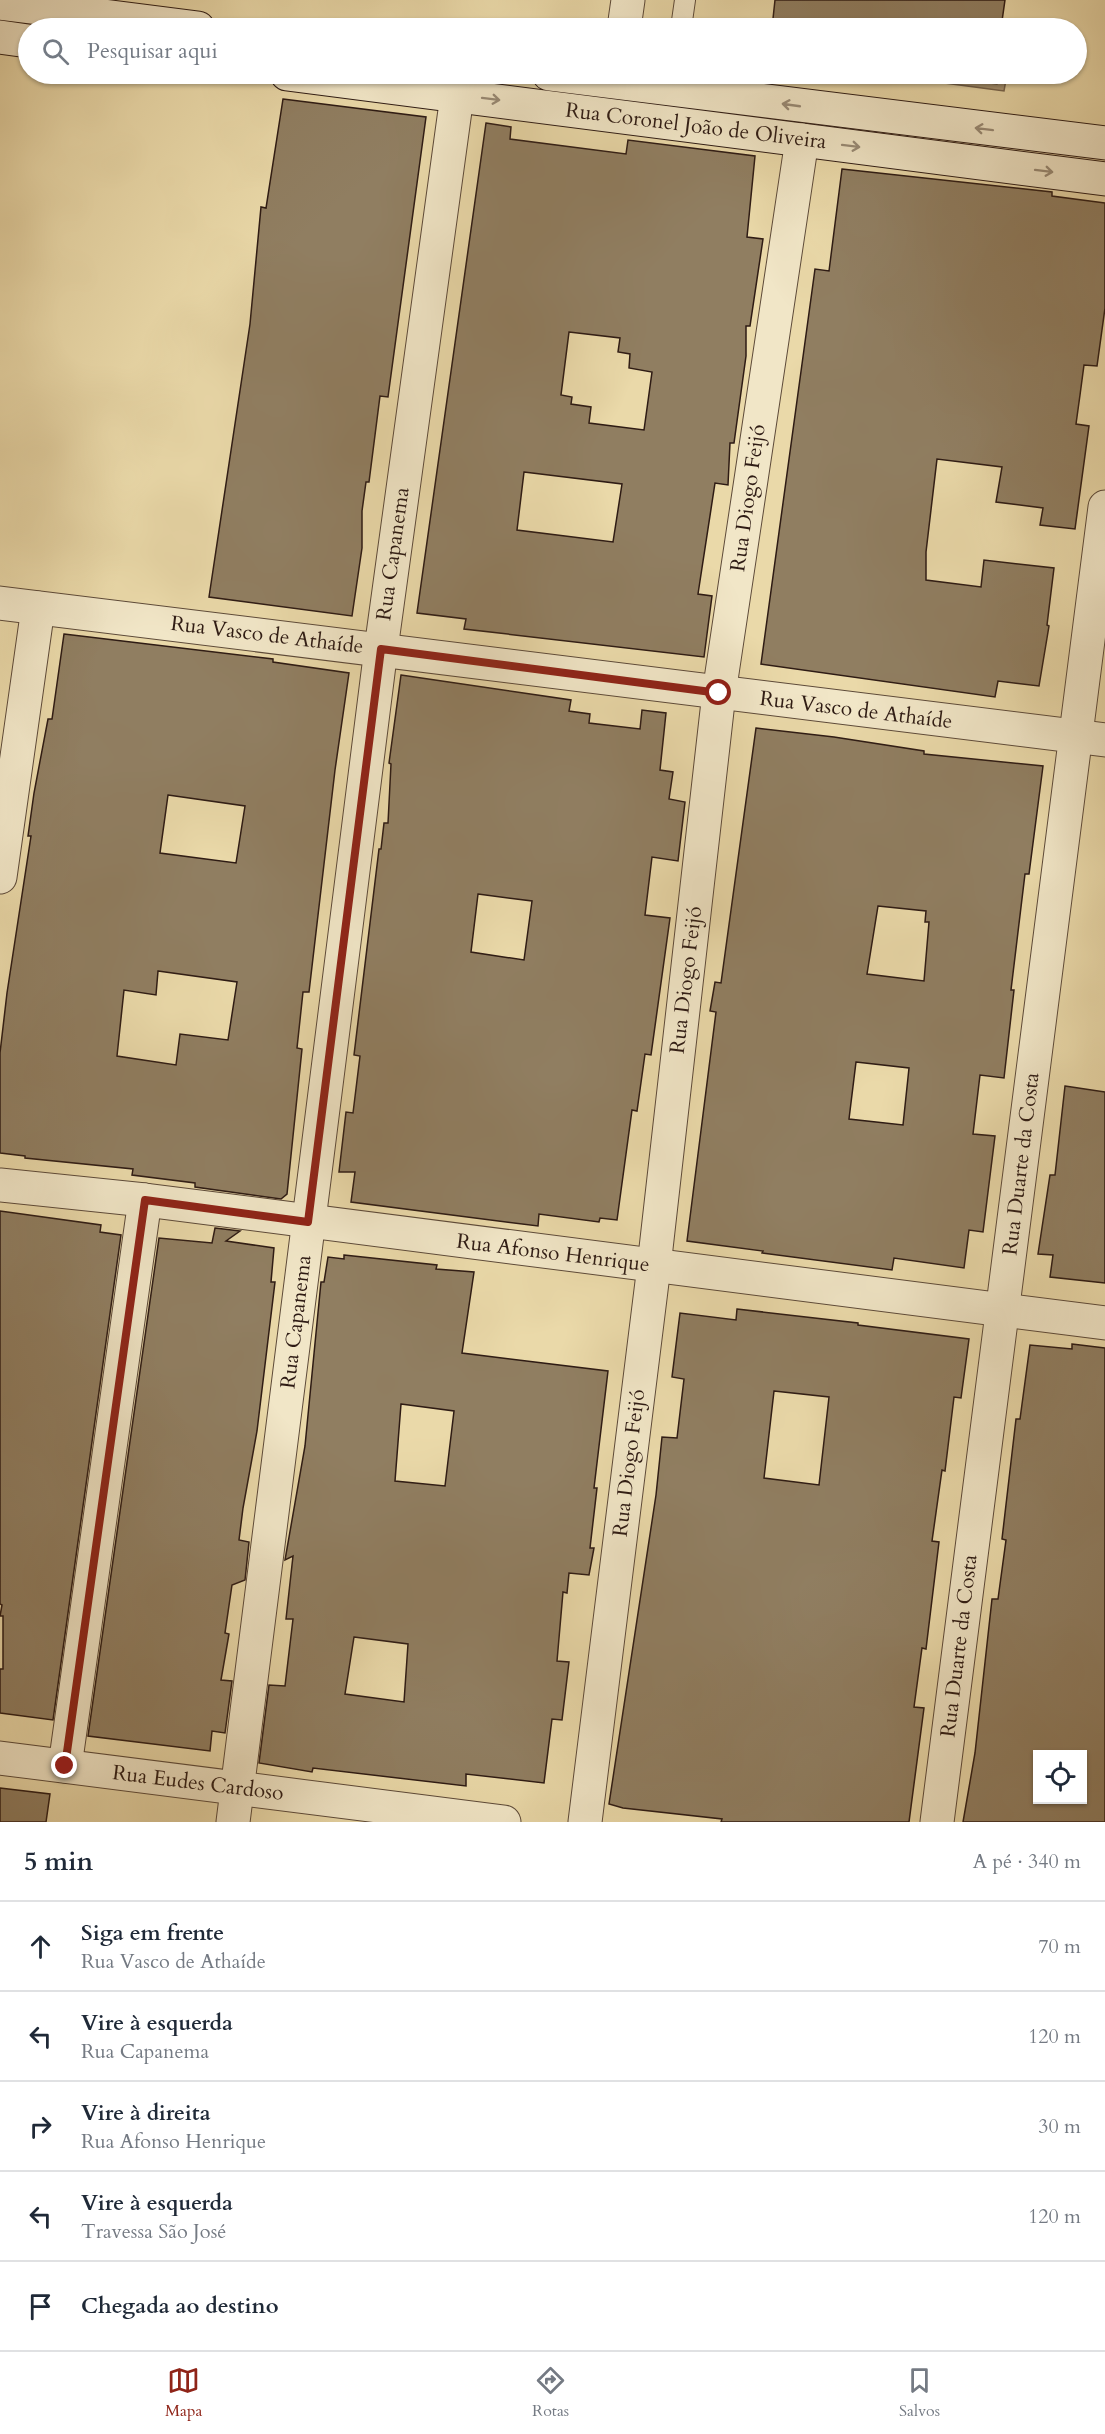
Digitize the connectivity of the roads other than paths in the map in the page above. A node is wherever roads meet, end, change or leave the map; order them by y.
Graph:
1 (628, 0) edge
2 (685, 0) edge
3 (0, 3) edge
4 (119, 18) edge
5 (625, 18) edge
6 (682, 18) edge
7 (0, 37) edge
8 (18, 40) edge
9 (458, 84) edge
10 (662, 84) edge
11 (802, 140) junction
12 (1105, 143) edge
13 (1105, 179) edge
14 (1105, 507) edge
15 (0, 603) edge
16 (38, 608) junction
17 (381, 649) junction
18 (719, 693) junction
19 (1090, 738) edge
20 (0, 877) edge
21 (0, 1185) edge
22 (145, 1200) junction
23 (308, 1222) junction
24 (654, 1266) junction
25 (1003, 1310) junction
26 (1105, 1323) edge
27 (0, 1758) edge
28 (65, 1766) junction
29 (238, 1788) junction
30 (233, 1822) edge
31 (504, 1822) edge
32 (585, 1822) edge
33 (937, 1822) edge

1 - 5 street
2 - 6 lane
3 - 4 street
7 - 8 street
9 -> 11 street, Rua Coronel João de Oliveira
9 - 17 street, Rua Capanema
12 -> 10 street, Rua Coronel João de Oliveira
11 -> 13 street, Rua Coronel João de Oliveira
11 - 18 street, Rua Diogo Feijó
14 - 19 street, Rua Duarte da Costa
15 - 16 street, Rua Vasco de Athaíde
16 - 17 street, Rua Vasco de Athaíde
16 - 20 street
17 - 18 street, Rua Vasco de Athaíde
17 - 23 street, Rua Capanema
18 - 19 street, Rua Vasco de Athaíde
18 - 24 street, Rua Diogo Feijó
19 - 25 street, Rua Duarte da Costa
21 - 22 street, Rua Afonso Henrique
22 - 23 street, Rua Afonso Henrique
22 - 28 street
23 - 24 street, Rua Afonso Henrique
23 - 29 street, Rua Capanema
24 - 25 street, Rua Afonso Henrique
24 - 32 street, Rua Diogo Feijó
25 - 26 street, Rua Afonso Henrique
25 - 33 street, Rua Duarte da Costa
27 - 28 street, Rua Eudes Cardoso
28 - 29 street, Rua Eudes Cardoso
29 - 30 street, Rua Capanema
29 - 31 street, Rua Eudes Cardoso

